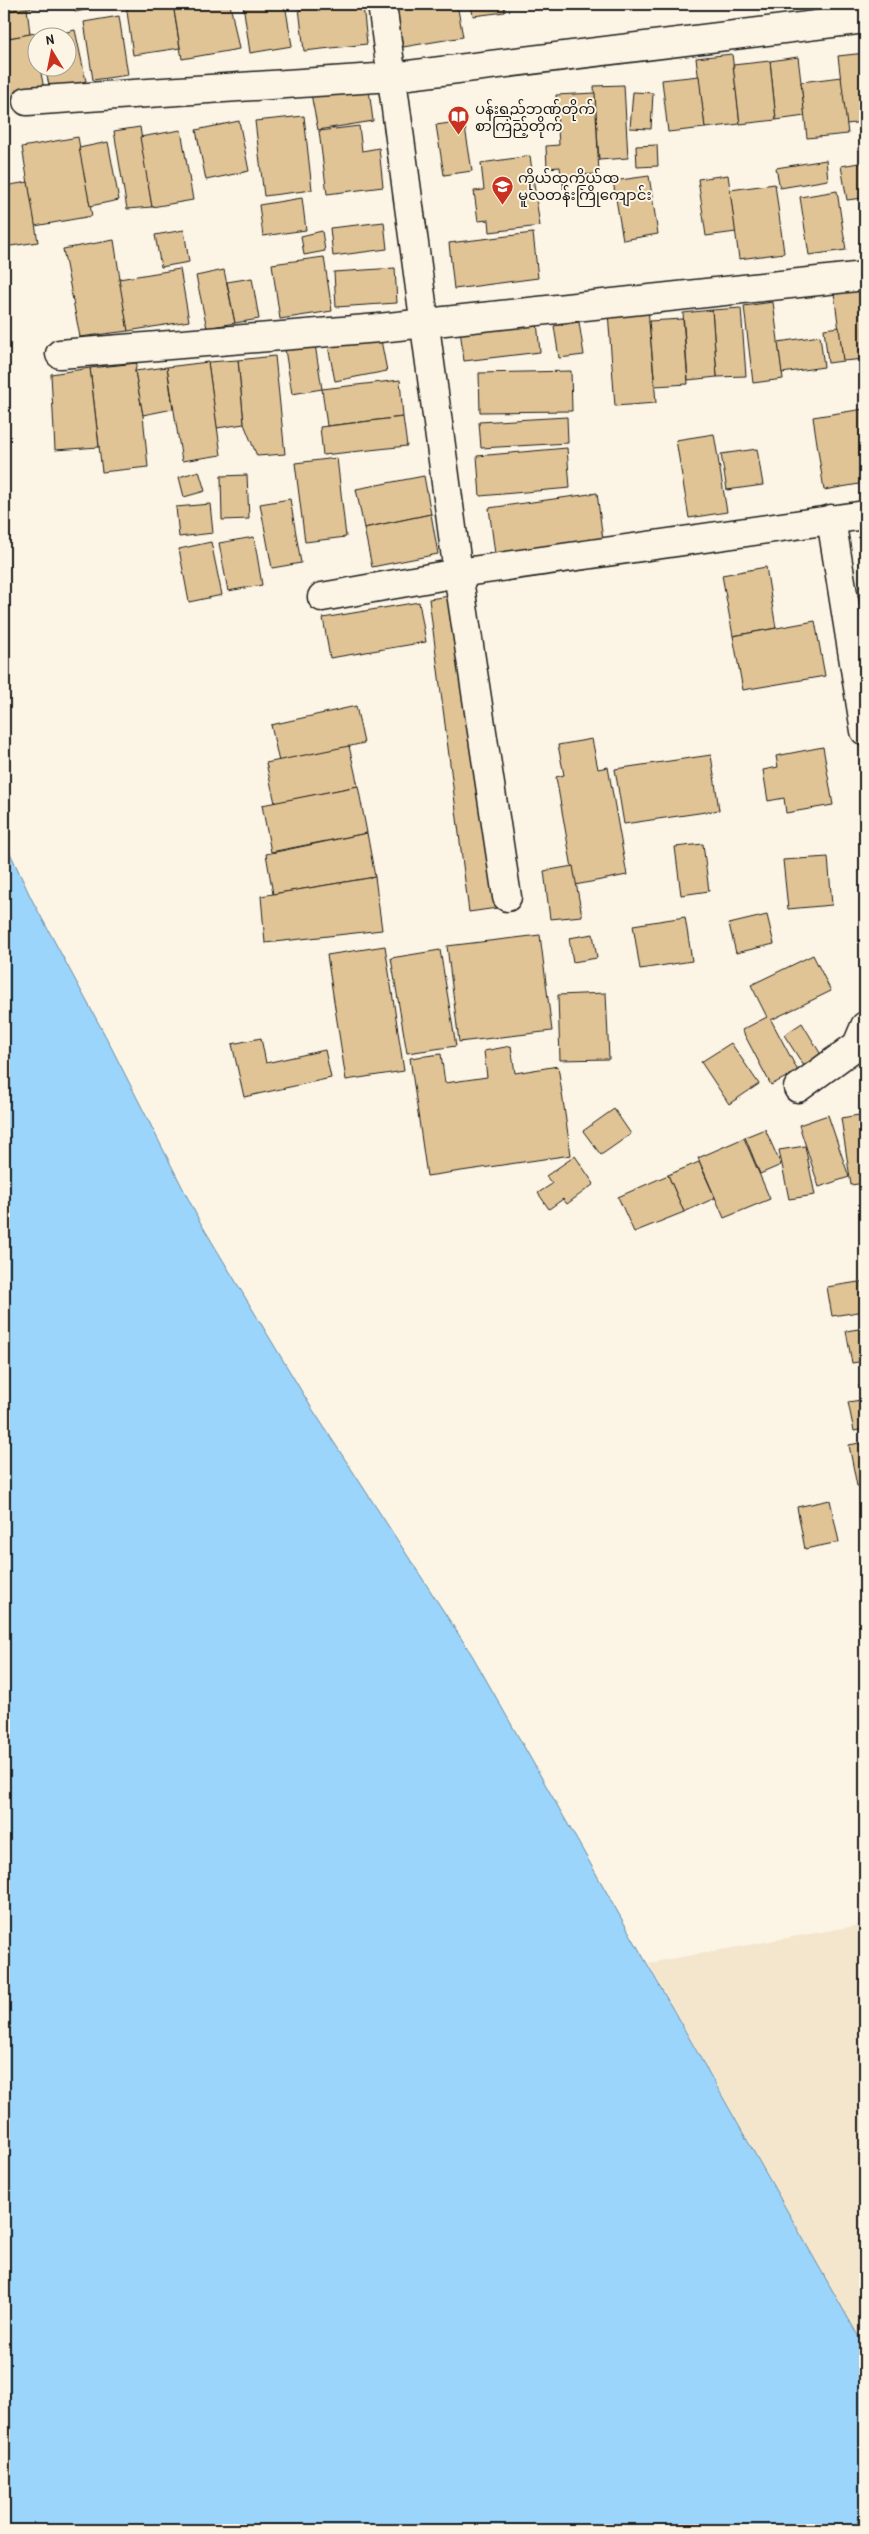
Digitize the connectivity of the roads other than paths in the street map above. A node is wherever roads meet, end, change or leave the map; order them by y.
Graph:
1 (382, 4) edge
2 (865, 18) edge
3 (392, 77) junction
4 (28, 101) dead end
5 (865, 276) edge
6 (424, 322) junction
7 (60, 354) dead end
8 (865, 514) edge
9 (831, 519) junction
10 (458, 573) junction
11 (322, 597) dead end
12 (865, 731) edge
13 (507, 897) dead end
14 (865, 1026) edge
15 (798, 1088) dead end

1 - 3 street
2 - 3 street
3 - 4 street
3 - 6 street
5 - 6 street
6 - 7 street
6 - 10 street
8 - 9 street
9 - 10 street
9 - 12 street
10 - 11 street
10 - 13 street
14 - 15 street

